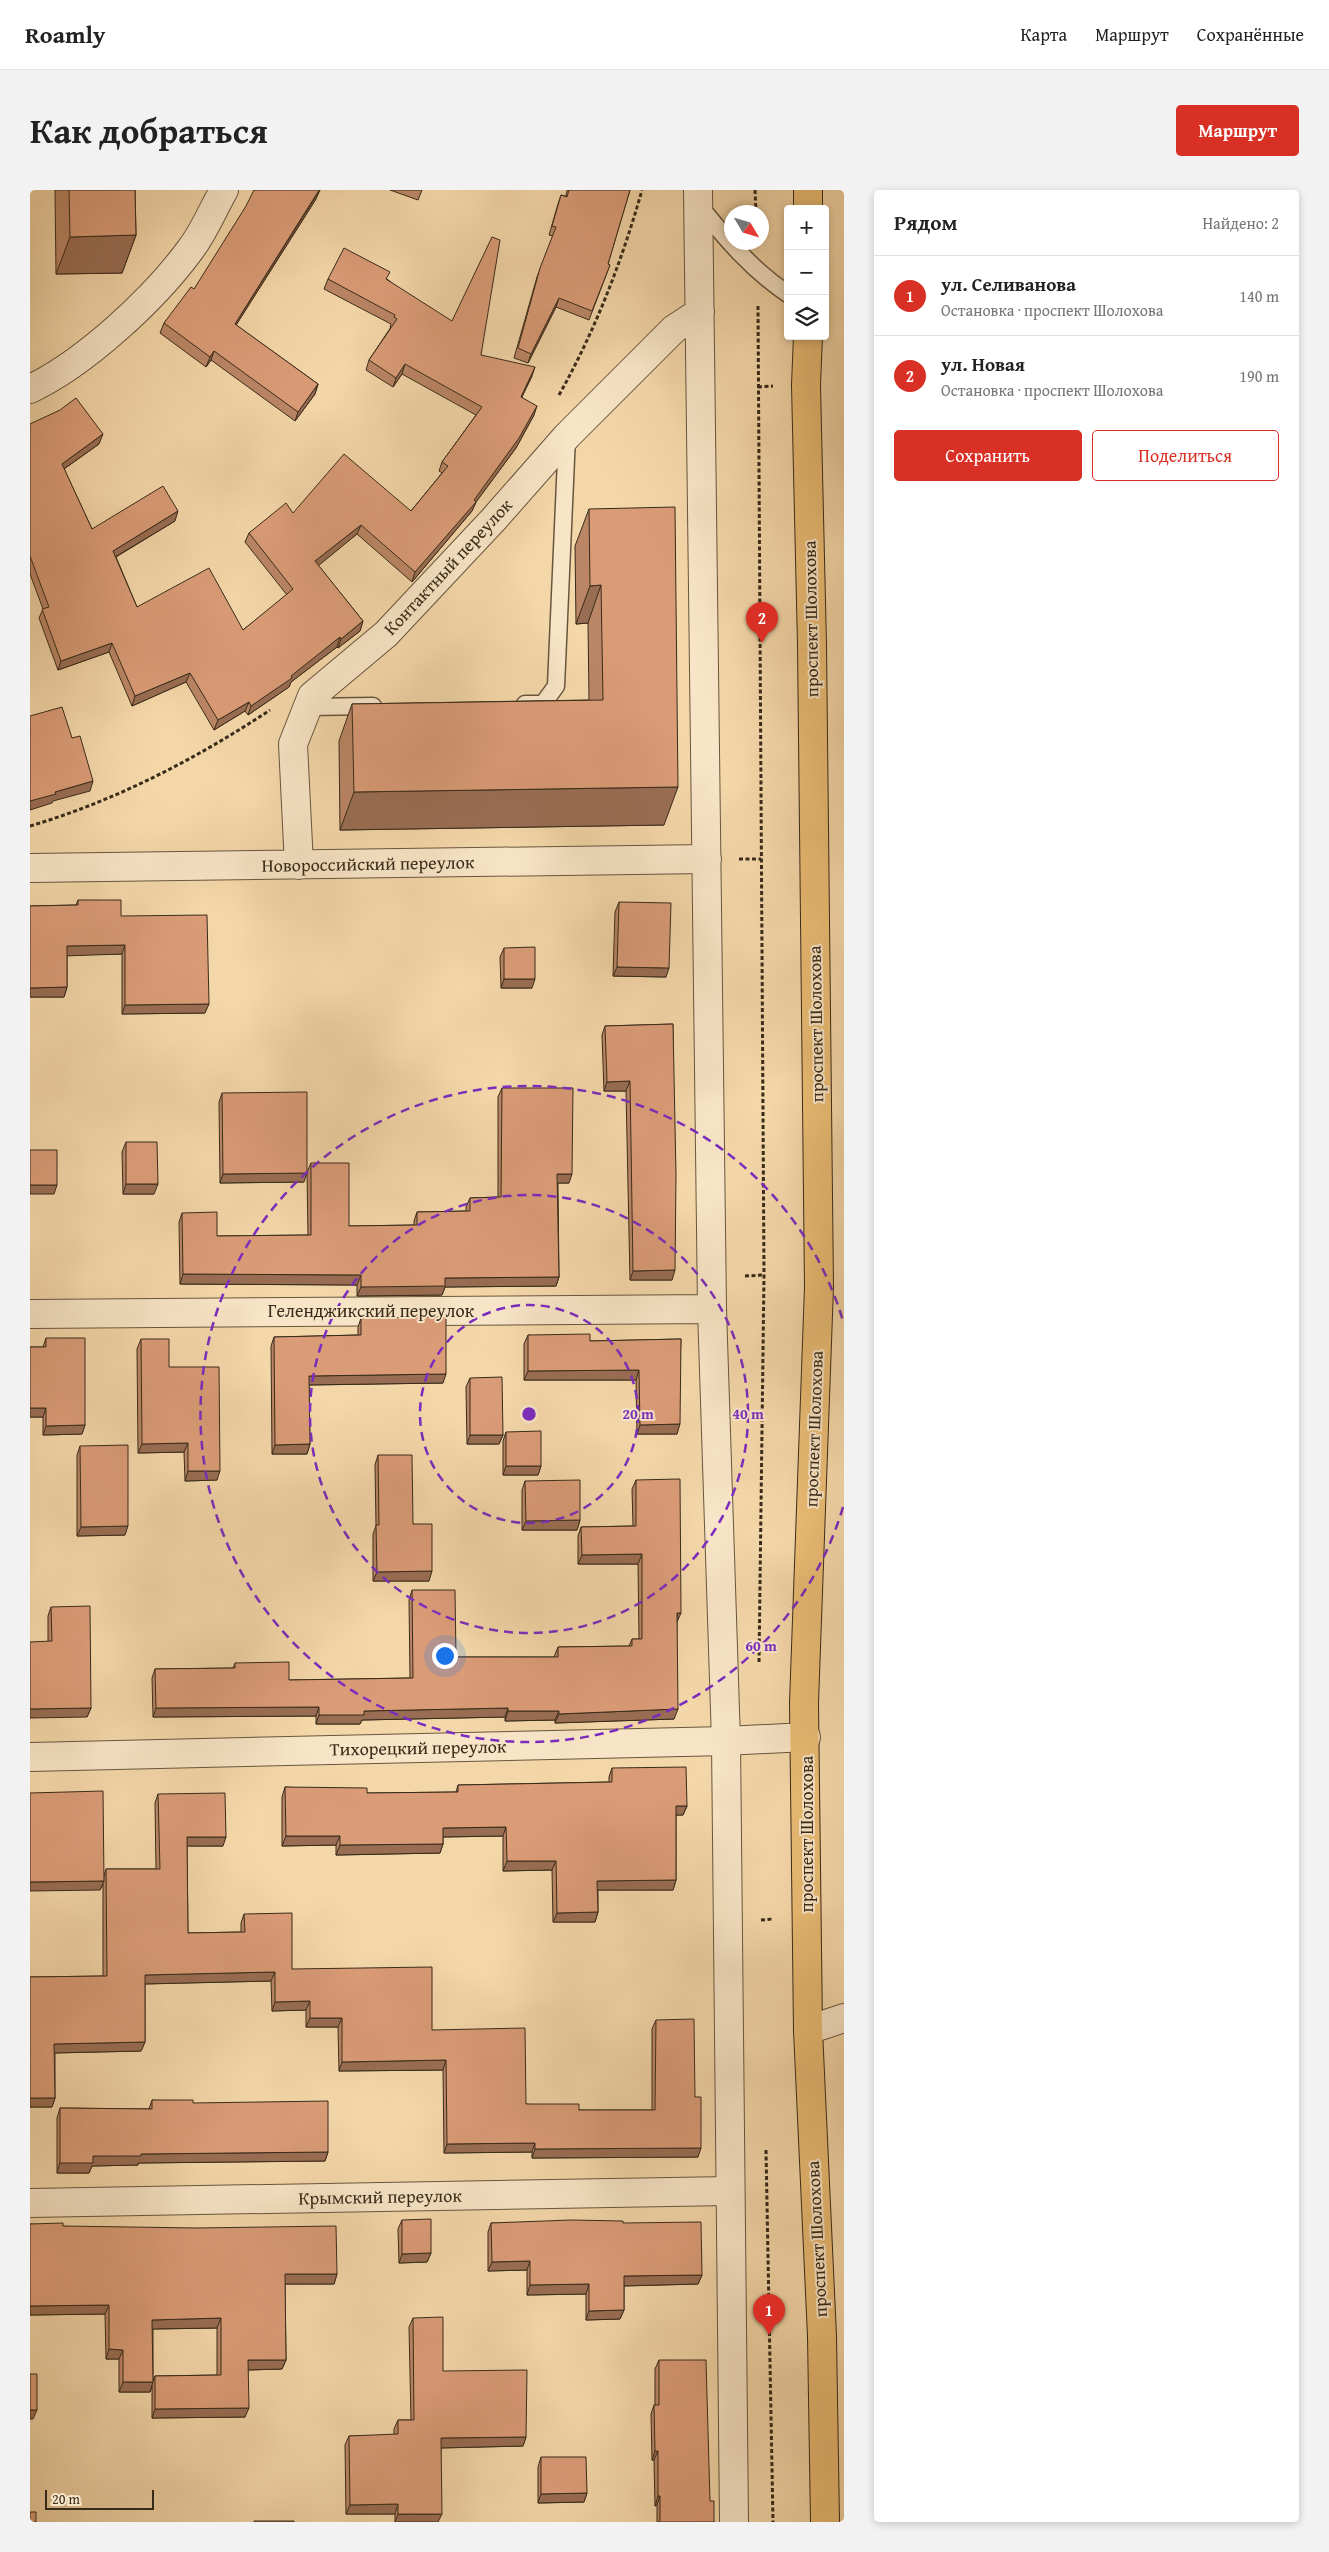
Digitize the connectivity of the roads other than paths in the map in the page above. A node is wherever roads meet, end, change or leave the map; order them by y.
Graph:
1 (224, 190) edge
2 (808, 190) edge
3 (698, 197) edge
4 (808, 205) edge
5 (784, 291) edge
6 (700, 312) junction
7 (808, 340) edge
8 (30, 389) edge
9 (567, 436) junction
10 (514, 704) edge
11 (386, 706) edge
12 (308, 707) junction
13 (707, 860) junction
14 (299, 865) junction
15 (30, 868) edge
16 (712, 1309) junction
17 (30, 1314) edge
18 (806, 1737) junction
19 (726, 1741) junction
20 (30, 1757) edge
21 (844, 2018) edge
22 (808, 2030) junction
23 (730, 2192) junction
24 (30, 2203) edge
25 (734, 2522) edge
26 (825, 2522) edge

1 - 8 street
2 - 4 main road
3 - 5 lane
3 - 6 street
6 - 9 street, Контактный переулок
6 - 13 street
7 - 18 main road, проспект Шолохова
9 - 10 lane
9 - 12 street, Контактный переулок
11 - 12 lane
12 - 14 street, Контактный переулок
13 - 14 street, Новороссийский переулок
13 - 16 street
14 - 15 street, Новороссийский переулок
16 - 17 street, Геленджикский переулок
16 - 19 street
18 - 19 street, Тихорецкий переулок
18 - 22 main road, проспект Шолохова
19 - 20 street, Тихорецкий переулок
19 - 23 street
21 - 22 street
22 - 26 main road, проспект Шолохова
23 - 24 street, Крымский переулок
23 - 25 street

